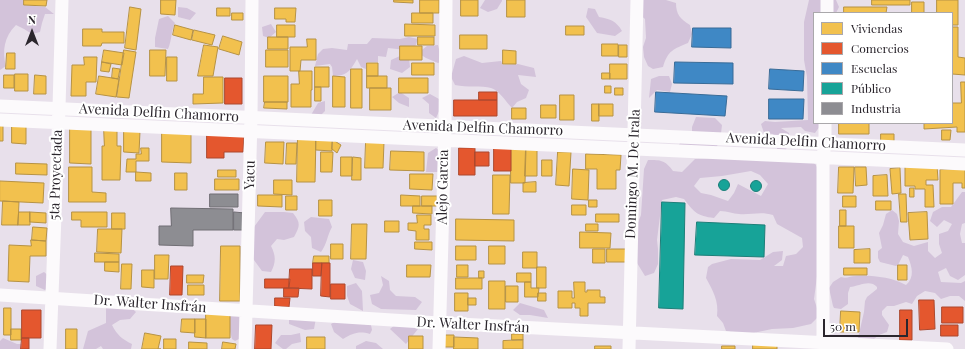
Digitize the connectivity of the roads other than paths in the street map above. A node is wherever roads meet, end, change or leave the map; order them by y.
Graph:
1 (62, 0) edge
2 (252, 0) edge
3 (446, 0) edge
4 (637, 0) edge
5 (827, 0) edge
6 (827, 12) edge
7 (0, 106) edge
8 (59, 108) junction
9 (251, 118) junction
10 (0, 120) edge
11 (58, 123) junction
12 (826, 124) edge
13 (445, 126) junction
14 (251, 132) junction
15 (634, 134) junction
16 (444, 141) junction
17 (825, 144) junction
18 (633, 149) junction
19 (965, 150) edge
20 (823, 158) junction
21 (965, 164) edge
22 (0, 295) edge
23 (52, 297) junction
24 (246, 311) junction
25 (439, 323) junction
26 (629, 334) junction
27 (823, 346) edge
28 (50, 349) edge
29 (245, 349) edge
30 (438, 349) edge
31 (629, 349) edge
32 (947, 349) edge

1 - 8 street, 5ta Proyectada
2 - 9 street, Yacu
3 - 13 street, Alejo Garcia
4 - 15 street, Domingo M. De Irala
5 - 6 street
7 - 8 street, Avenida Delfin Chamorro
8 - 9 street, Avenida Delfin Chamorro
8 - 11 street, 5ta Proyectada
9 - 13 street, Avenida Delfin Chamorro
9 - 14 street, Yacu
10 - 11 street, Avenida Delfin Chamorro
11 - 14 street, Avenida Delfin Chamorro
11 - 23 street, 5ta Proyectada
12 - 17 street
13 - 15 street, Avenida Delfin Chamorro
13 - 16 street, Alejo Garcia
14 - 16 street, Avenida Delfin Chamorro
14 - 24 street, Yacu
15 - 17 street, Avenida Delfin Chamorro
15 - 18 street, Domingo M. De Irala
16 - 18 street, Avenida Delfin Chamorro
16 - 25 street, Alejo Garcia
17 - 19 street, Avenida Delfin Chamorro
17 - 20 street
18 - 20 street, Avenida Delfin Chamorro
18 - 26 street, Domingo M. De Irala
20 - 21 street, Avenida Delfin Chamorro
20 - 27 street
22 - 23 street, Dr. Walter Insfrán
23 - 24 street, Dr. Walter Insfrán
23 - 28 street, 5ta Proyectada
24 - 25 street, Dr. Walter Insfrán
24 - 29 street, Yacu
25 - 26 street, Dr. Walter Insfrán
25 - 30 street, Alejo Garcia
26 - 27 street, Dr. Walter Insfrán
26 - 31 street, Domingo M. De Irala
27 - 32 street, Dr. Walter Insfrán

